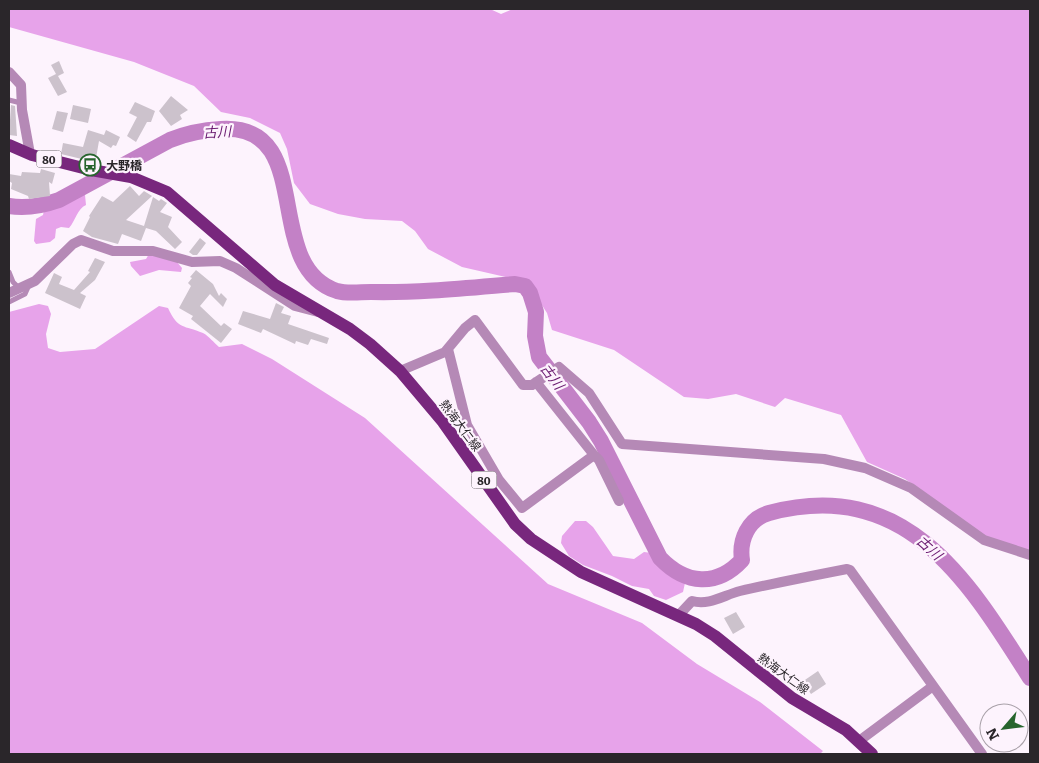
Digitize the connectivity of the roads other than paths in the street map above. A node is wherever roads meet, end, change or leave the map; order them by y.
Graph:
1 (9, 72) edge
2 (9, 100) edge
3 (22, 103) junction
4 (9, 146) edge
5 (30, 154) junction
6 (9, 272) edge
7 (25, 287) junction
8 (9, 293) edge
9 (9, 302) edge
10 (319, 312) junction
11 (448, 348) junction
12 (400, 371) junction
13 (538, 381) junction
14 (594, 455) junction
15 (619, 501) dead end
16 (1030, 555) edge
17 (678, 616) junction
18 (933, 686) junction
19 (859, 741) junction
20 (872, 754) edge
21 (982, 754) edge

1 - 3 street
2 - 3 lane
3 - 5 street
4 - 5 main road, 熱海大仁線 / 80
5 - 10 main road, 熱海大仁線 / 80
6 - 7 lane
7 - 8 street
7 - 9 lane
7 - 10 street
10 - 12 main road, 熱海大仁線 / 80
11 - 12 street
11 - 13 street
11 - 14 street
12 - 17 main road, 熱海大仁線 / 80
13 - 14 street
13 - 16 street
14 - 15 street
17 - 18 street
17 - 19 main road, 熱海大仁線 / 80
18 - 19 street
18 - 21 street
19 - 20 main road, 熱海大仁線 / 80

